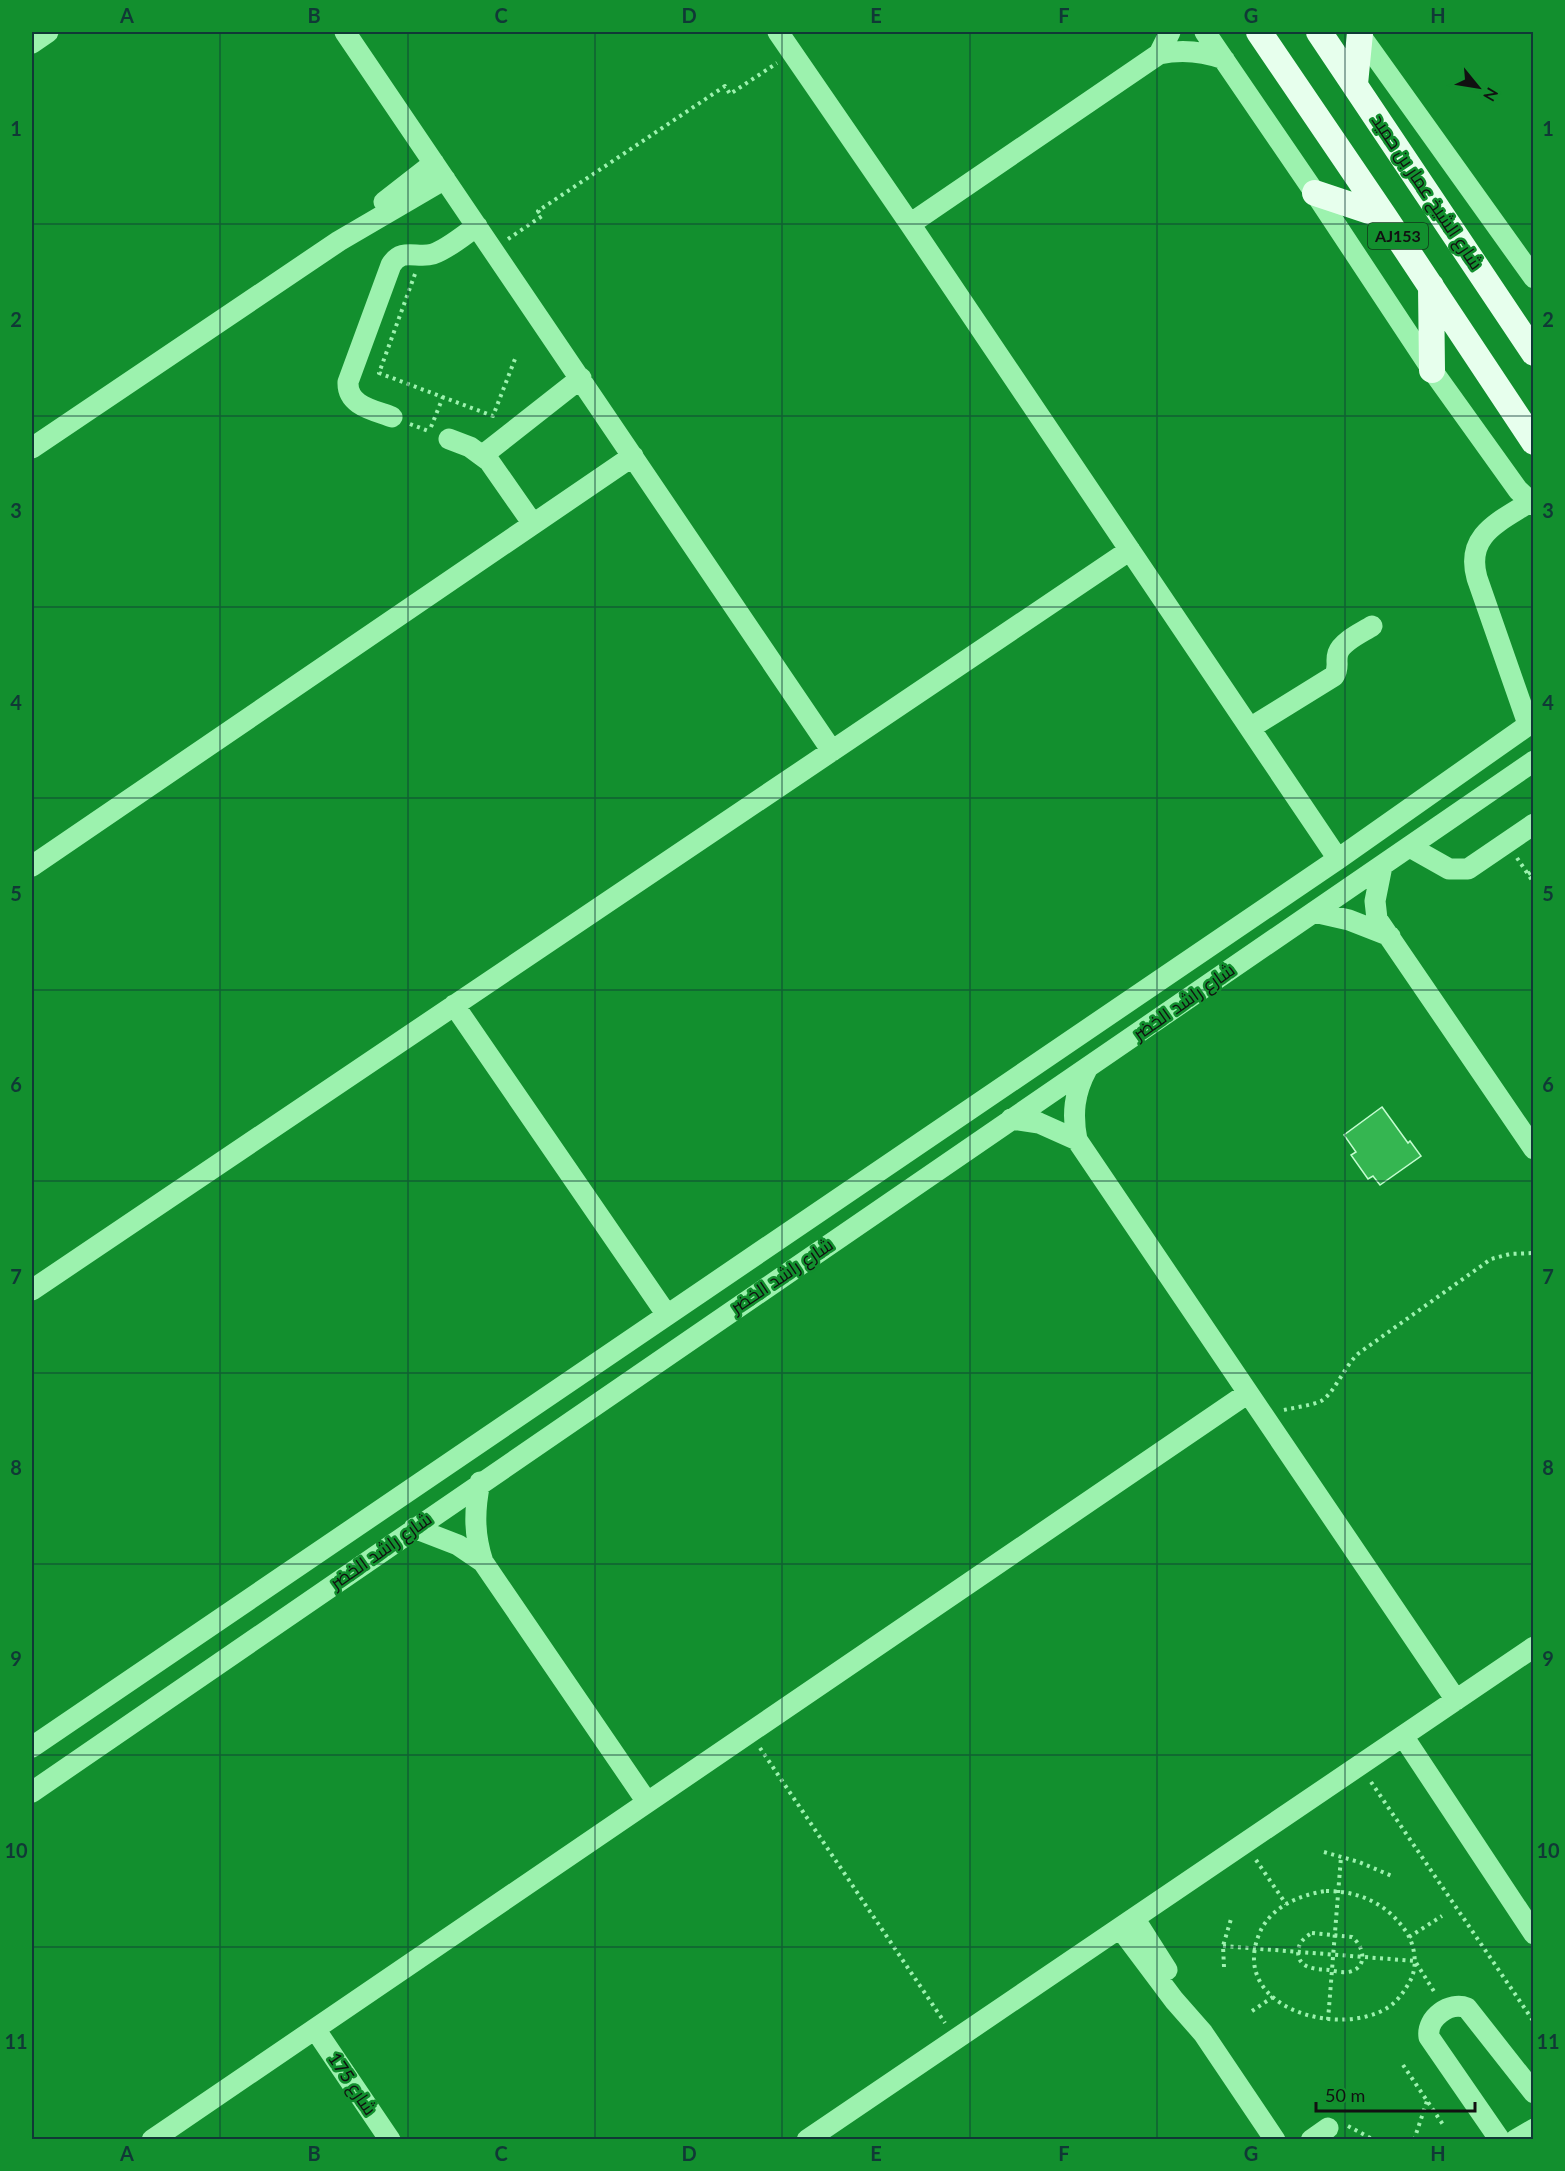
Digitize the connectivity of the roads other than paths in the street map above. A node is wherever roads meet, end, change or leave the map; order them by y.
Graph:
1 (48, 32) edge
2 (345, 32) edge
3 (778, 32) edge
4 (1170, 32) edge
5 (1205, 32) edge
6 (1259, 32) edge
7 (1319, 32) edge
8 (1359, 32) edge
9 (32, 42) edge
10 (1159, 54) junction
11 (1224, 59) junction
12 (1355, 84) junction
13 (440, 171) junction
14 (1316, 193) junction
15 (1384, 216) junction
16 (910, 224) junction
17 (477, 226) junction
18 (1533, 278) edge
19 (1431, 286) junction
20 (1533, 353) edge
21 (1431, 370) junction
22 (581, 378) junction
23 (392, 417) road end
24 (439, 435) road end
25 (1533, 442) edge
26 (32, 448) edge
27 (483, 455) junction
28 (633, 456) junction
29 (1532, 503) edge
30 (533, 524) junction
31 (1130, 550) junction
32 (1372, 626) dead end
33 (1531, 722) edge
34 (1250, 728) junction
35 (832, 751) junction
36 (1533, 761) edge
37 (1533, 824) edge
38 (1410, 847) junction
39 (1338, 859) junction
40 (32, 866) edge
41 (1382, 866) junction
42 (1314, 912) junction
43 (1390, 937) junction
44 (454, 1005) junction
45 (1087, 1069) junction
46 (1011, 1119) junction
47 (1077, 1140) junction
48 (1533, 1149) edge
49 (32, 1290) edge
50 (667, 1315) junction
51 (1248, 1393) junction
52 (480, 1482) junction
53 (414, 1528) junction
54 (483, 1562) junction
55 (1533, 1647) edge
56 (1456, 1700) junction
57 (1403, 1736) junction
58 (32, 1747) edge
59 (32, 1792) edge
60 (647, 1802) junction
61 (1127, 1923) junction
62 (1533, 1934) edge
63 (315, 2029) junction
64 (1533, 2093) edge
65 (1533, 2129) edge
66 (152, 2139) edge
67 (390, 2139) edge
68 (807, 2139) edge
69 (1275, 2139) edge
70 (1500, 2139) edge
71 (1515, 2139) edge

1 - 9 street
2 - 13 street
3 - 16 street
4 - 10 street
5 - 11 street
6 - 15 main road, AJ153
7 - 12 main road, شارع الشيخ عمار بن حميد / AJ153
8 - 12 main road
8 - 18 street
10 - 11 street
10 - 16 street
11 - 14 street
12 - 20 main road, شارع الشيخ عمار بن حميد / AJ153
13 - 17 street
13 - 26 street
14 - 15 main road
14 - 21 street
15 - 19 main road, AJ153
16 - 31 street
17 - 22 street
17 - 23 street
19 - 21 main road
19 - 25 main road, AJ153
21 - 29 street
22 - 27 street
22 - 28 street
24 - 27 street
27 - 30 street
28 - 30 street
28 - 35 street
29 - 33 street
30 - 40 street
31 - 34 street
31 - 35 street
32 - 34 street
33 - 39 street, شارع راشد الخضر
34 - 39 street
35 - 44 street
36 - 38 street, شارع راشد الخضر
37 - 38 street
38 - 41 street, شارع راشد الخضر
39 - 50 street, شارع راشد الخضر
41 - 42 street, شارع راشد الخضر
41 - 43 street
42 - 43 street
42 - 45 street, شارع راشد الخضر
43 - 48 street
44 - 49 street
44 - 50 street
45 - 46 street, شارع راشد الخضر
45 - 47 street
46 - 47 street
46 - 52 street, شارع راشد الخضر
47 - 51 street
50 - 58 street, شارع راشد الخضر
51 - 56 street
51 - 60 street
52 - 53 street, شارع راشد الخضر
52 - 54 street
53 - 54 street
53 - 59 street, شارع راشد الخضر
54 - 60 street
55 - 56 street
56 - 57 street
57 - 61 street
57 - 62 street
60 - 63 street
61 - 68 street
61 - 69 street
63 - 66 street
63 - 67 street, شارع 175
64 - 70 street
65 - 71 street

